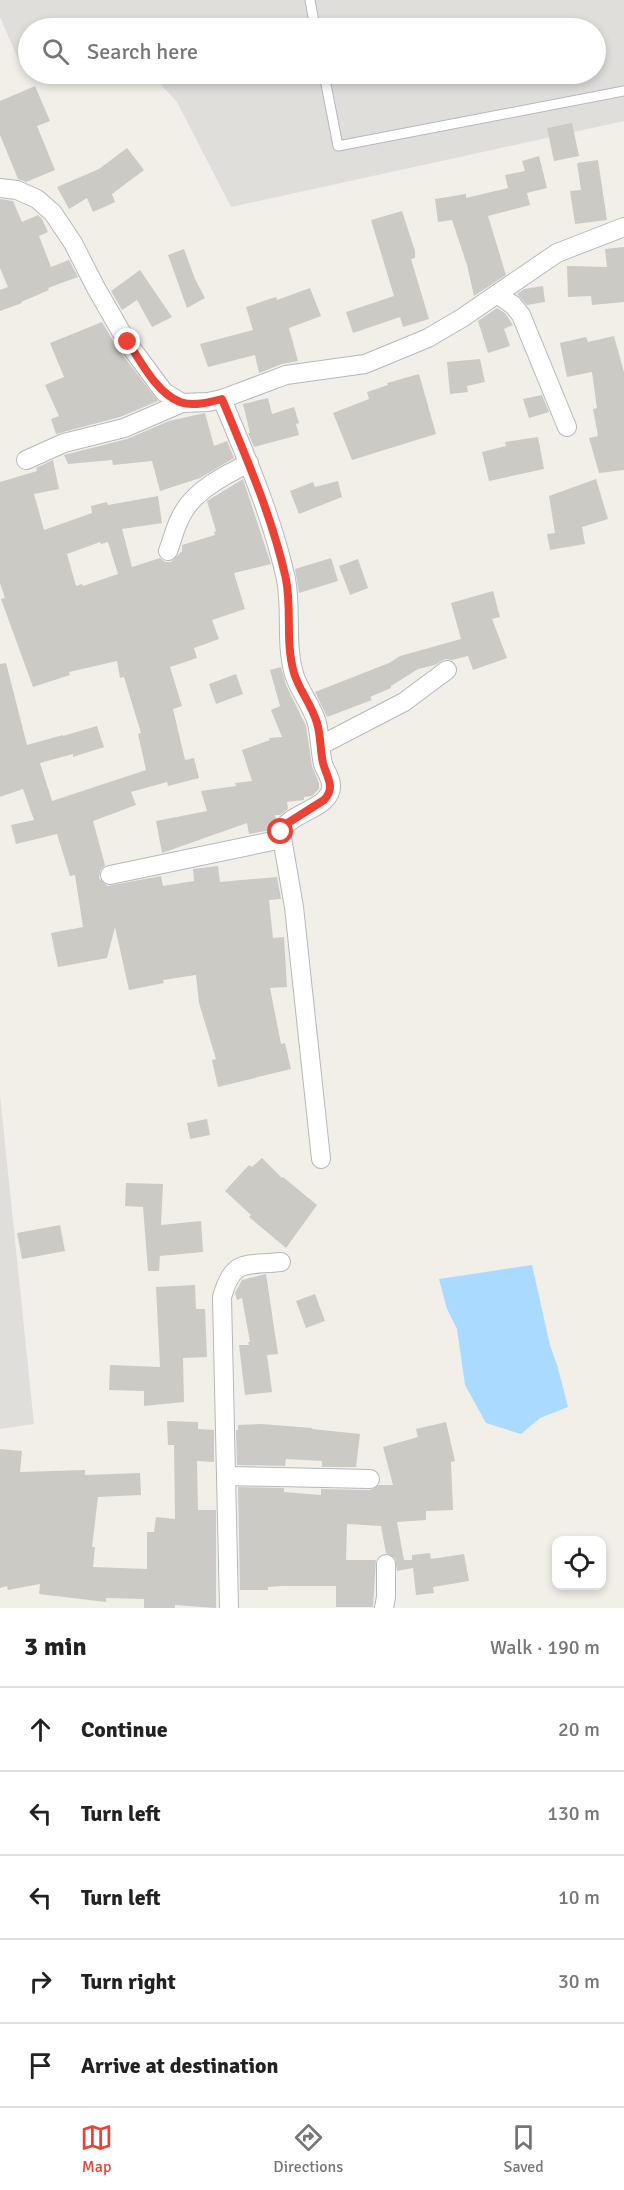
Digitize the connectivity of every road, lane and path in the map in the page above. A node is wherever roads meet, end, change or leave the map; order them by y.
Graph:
1 (310, 0) edge
2 (313, 18) edge
3 (326, 84) edge
4 (624, 90) edge
5 (0, 188) edge
6 (624, 227) edge
7 (497, 294) junction
8 (222, 399) junction
9 (182, 403) junction
10 (567, 427) dead end
11 (26, 460) dead end
12 (249, 463) junction
13 (168, 551) dead end
14 (447, 670) dead end
15 (321, 745) junction
16 (282, 838) junction
17 (110, 875) dead end
18 (321, 1159) dead end
19 (280, 1262) dead end
20 (226, 1476) junction
21 (370, 1479) dead end
22 (386, 1564) dead end
23 (229, 1608) edge
24 (384, 1608) edge

1 - 2 lane
3 - 4 lane
5 - 9 street
6 - 7 street
7 - 8 street
7 - 10 street
8 - 9 street
8 - 12 street
9 - 11 street
12 - 13 street
12 - 15 street
14 - 15 street
15 - 16 street
16 - 17 street
16 - 18 street
19 - 20 street
20 - 21 street
20 - 23 street
22 - 24 street

